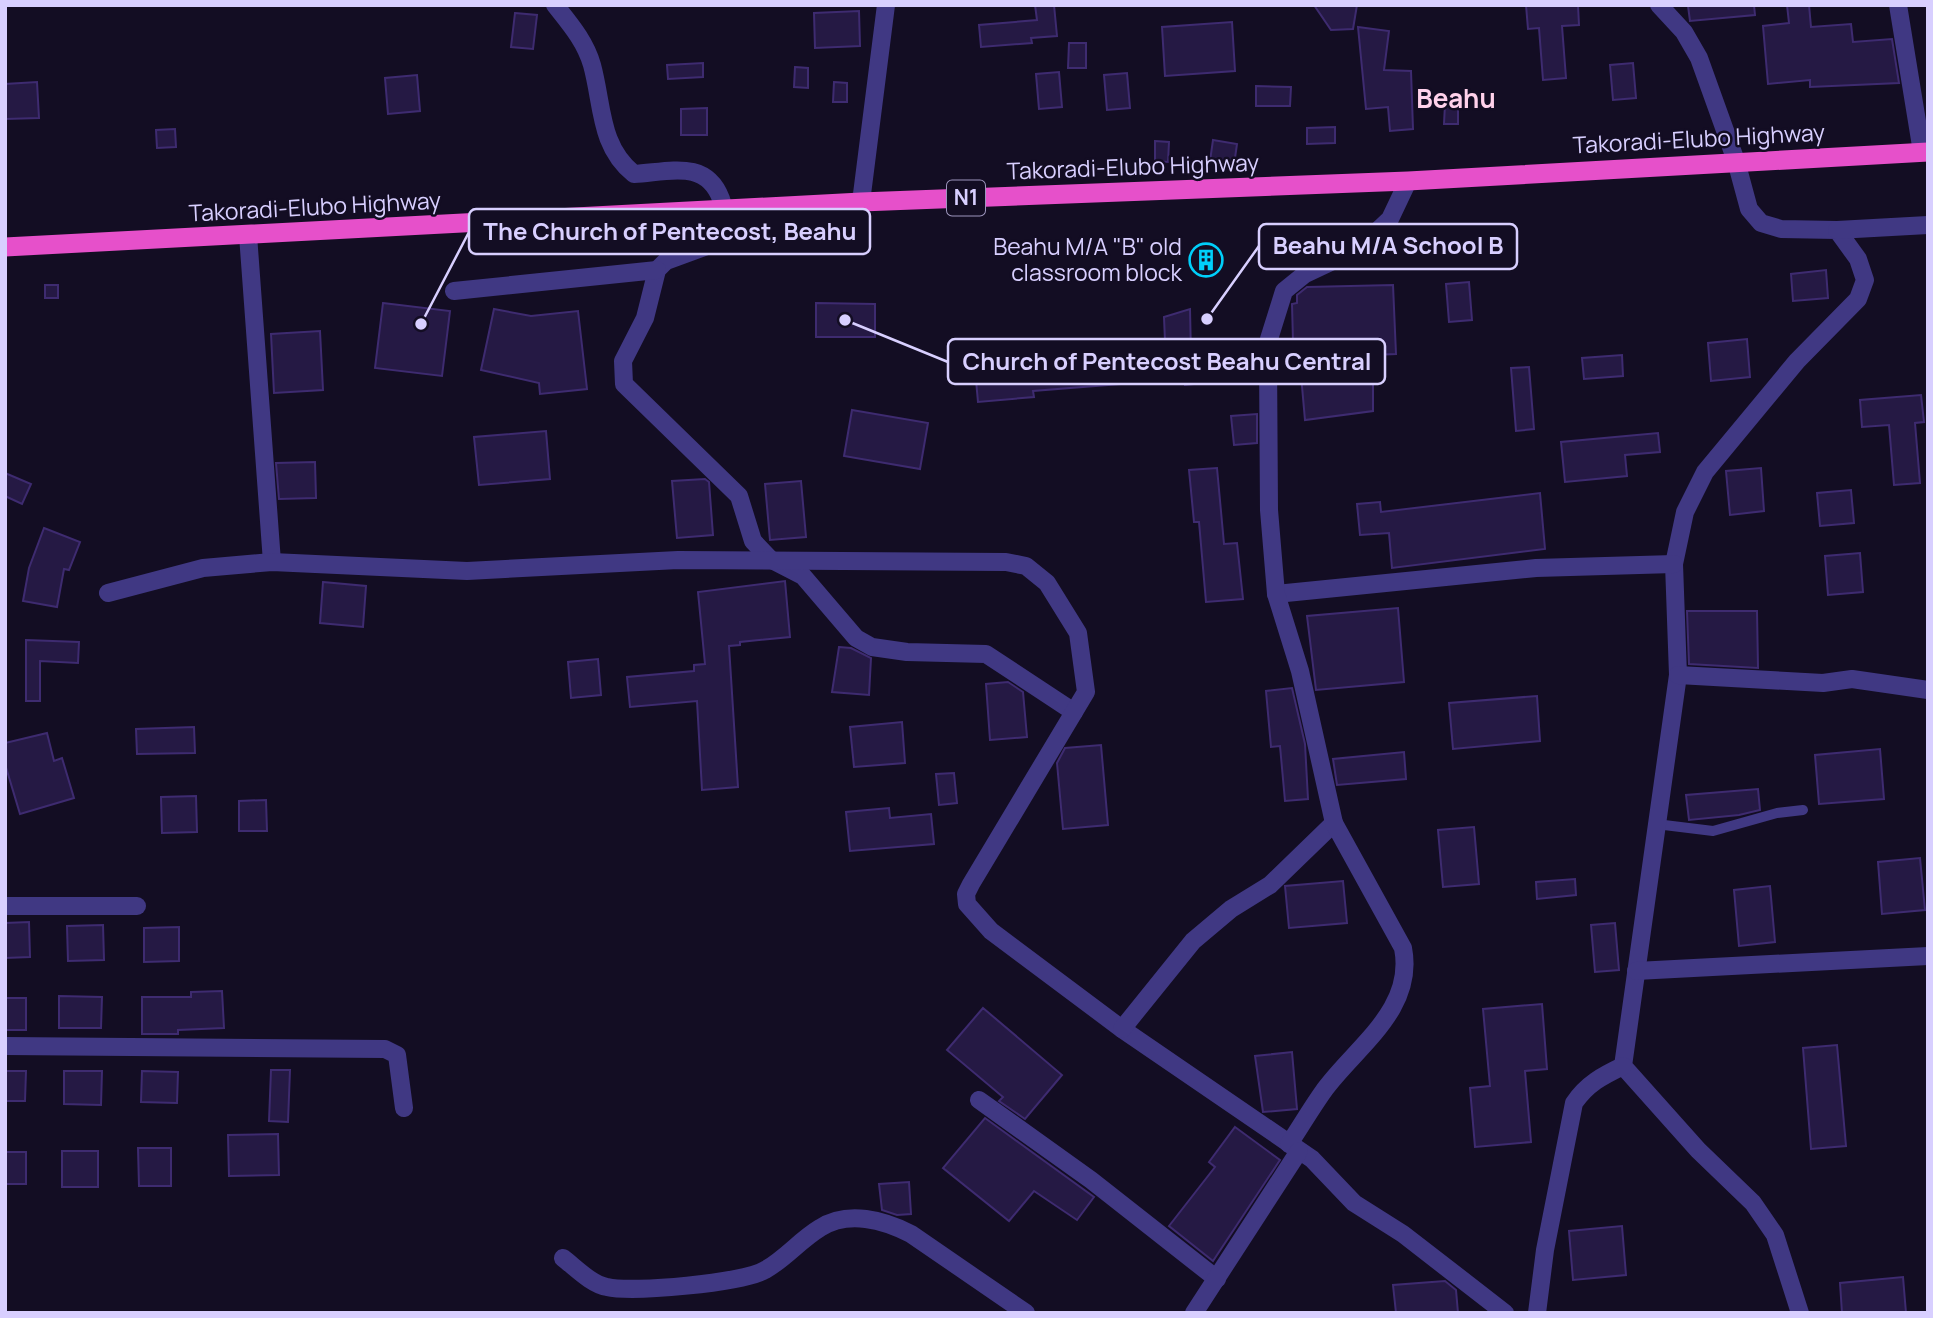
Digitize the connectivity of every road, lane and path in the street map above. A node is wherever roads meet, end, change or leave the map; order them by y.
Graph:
1 (555, 5) edge
2 (886, 5) edge
3 (1659, 5) edge
4 (1899, 5) edge
5 (1924, 142) edge
6 (1736, 161) junction
7 (1408, 181) junction
8 (862, 202) junction
9 (725, 209) junction
10 (1928, 225) edge
11 (1836, 230) junction
12 (248, 235) junction
13 (5, 247) edge
14 (657, 270) junction
15 (454, 291) dead end
16 (769, 559) junction
17 (272, 562) junction
18 (1674, 564) junction
19 (108, 593) dead end
20 (1276, 594) junction
21 (1678, 675) junction
22 (1928, 690) edge
23 (1074, 712) junction
24 (1803, 810) dead end
25 (1334, 823) junction
26 (1656, 824) junction
27 (5, 906) edge
28 (136, 906) dead end
29 (1928, 956) edge
30 (1636, 971) junction
31 (1122, 1029) junction
32 (5, 1046) edge
33 (1623, 1066) junction
34 (979, 1100) dead end
35 (404, 1108) dead end
36 (1294, 1147) junction
37 (563, 1258) dead end
38 (1217, 1279) junction
39 (1026, 1313) edge
40 (1194, 1313) edge
41 (1505, 1313) edge
42 (1537, 1313) edge
43 (1800, 1313) edge

1 - 9 street
2 - 8 street
3 - 6 street
4 - 5 street
5 - 6 highway, Takoradi-Elubo Highway / N1
6 - 7 highway, Takoradi-Elubo Highway / N1
6 - 11 street
7 - 8 highway, Takoradi-Elubo Highway / N1
7 - 20 street
8 - 9 highway, Takoradi-Elubo Highway / N1
9 - 12 highway, Takoradi-Elubo Highway / N1
9 - 14 street
10 - 11 street
11 - 18 street
12 - 13 highway, Takoradi-Elubo Highway / N1
12 - 17 street
14 - 15 street
14 - 16 street
16 - 17 street
16 - 23 street
16 - 23 street
17 - 19 street
18 - 20 street
18 - 21 street
20 - 25 street
21 - 22 street
21 - 26 street
23 - 31 street
24 - 26 lane
25 - 31 street
25 - 36 street
26 - 30 street
27 - 28 street
29 - 30 street
30 - 33 street
31 - 36 street
32 - 35 street
33 - 42 street
33 - 43 street
34 - 38 street
36 - 38 street
36 - 41 street
37 - 39 street
38 - 40 street

